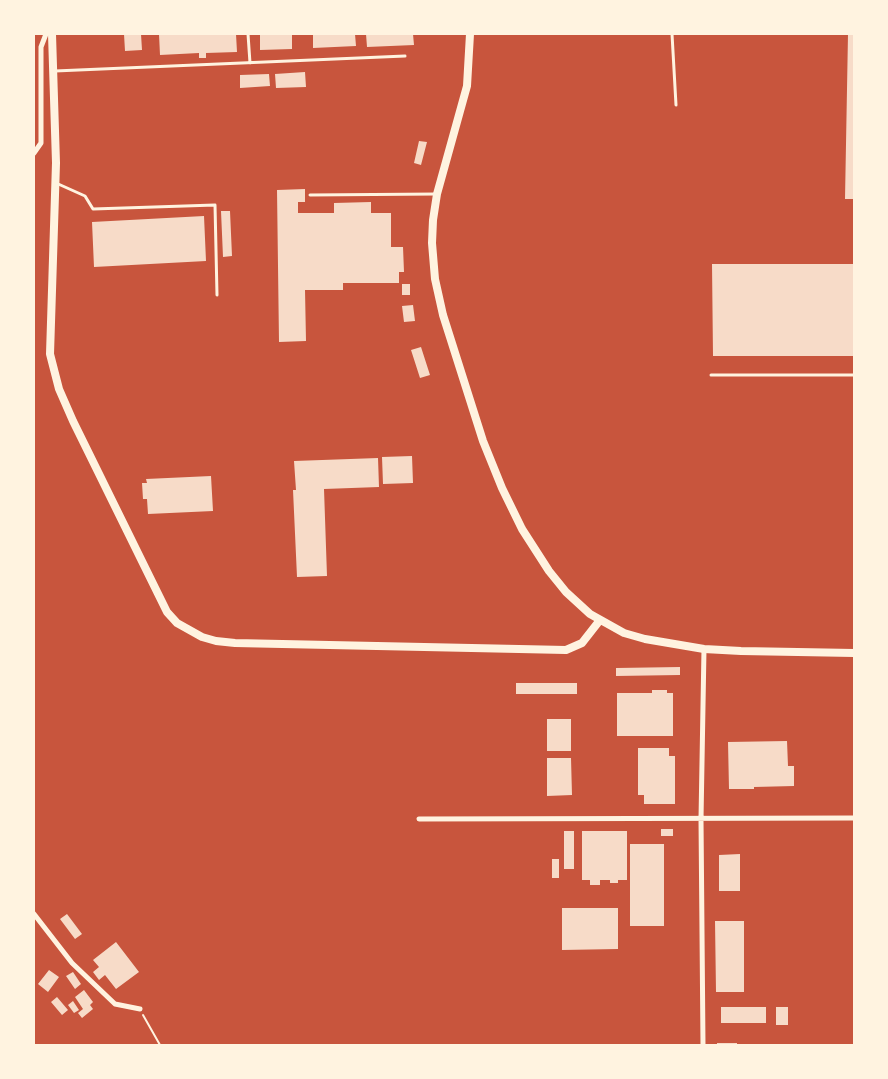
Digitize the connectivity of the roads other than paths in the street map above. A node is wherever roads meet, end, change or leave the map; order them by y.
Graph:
1 (46, 34) edge
2 (52, 34) edge
3 (248, 34) edge
4 (470, 34) edge
5 (672, 34) edge
6 (405, 56) dead end
7 (250, 63) junction
8 (54, 71) junction
9 (676, 104) dead end
10 (34, 153) edge
11 (56, 182) junction
12 (437, 194) junction
13 (310, 195) dead end
14 (217, 295) dead end
15 (710, 375) dead end
16 (854, 375) edge
17 (600, 620) junction
18 (704, 649) junction
19 (854, 653) edge
20 (854, 818) edge
21 (419, 819) dead end
22 (702, 819) junction
23 (34, 914) edge
24 (140, 1009) road end
25 (703, 1045) edge

1 - 10 street
2 - 8 street
3 - 7 lane
4 - 12 street
5 - 9 lane
6 - 7 lane
7 - 8 lane
8 - 11 street
11 - 14 lane
11 - 17 street
12 - 13 lane
12 - 17 street
15 - 16 lane
17 - 18 street
18 - 19 street
18 - 22 street
20 - 22 street
21 - 22 street
22 - 25 street
23 - 24 street

